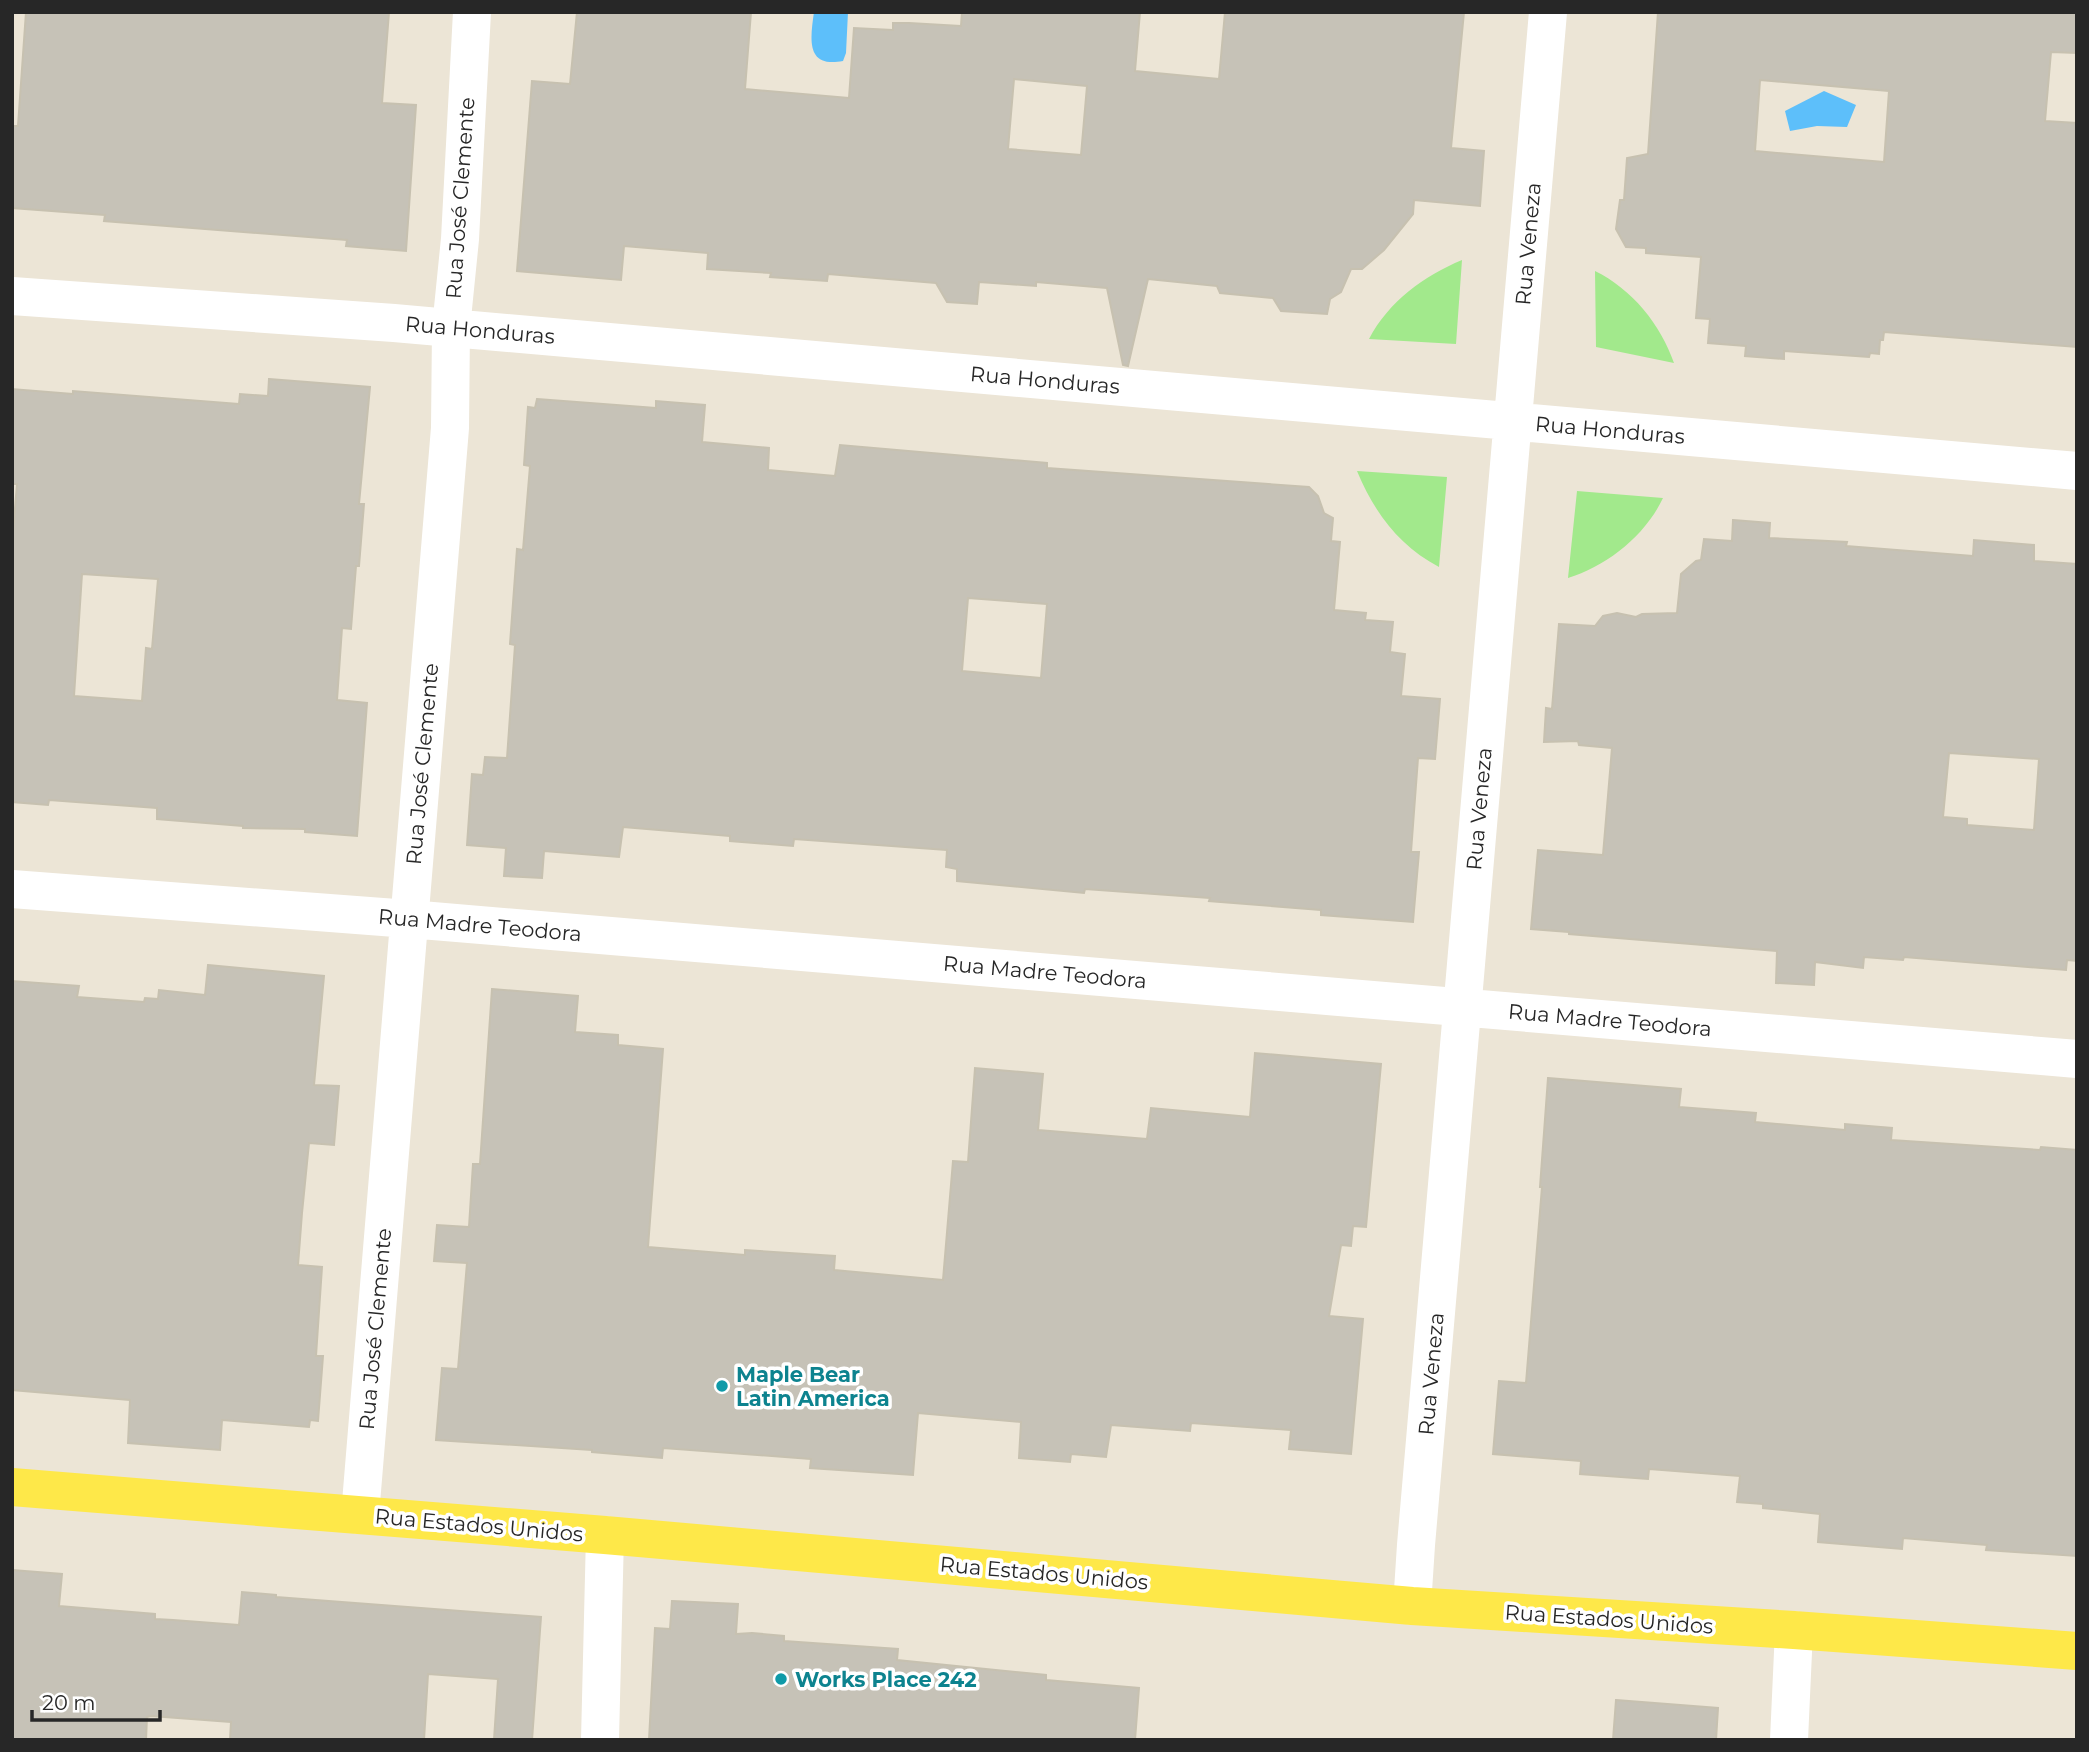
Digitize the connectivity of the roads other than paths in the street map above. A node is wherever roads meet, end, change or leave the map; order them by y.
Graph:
1 (472, 12) edge
2 (1548, 12) edge
3 (12, 296) edge
4 (451, 328) junction
5 (1513, 421) junction
6 (2077, 471) edge
7 (12, 890) edge
8 (409, 919) junction
9 (1462, 1007) junction
10 (2077, 1059) edge
11 (12, 1487) edge
12 (360, 1515) junction
13 (605, 1535) junction
14 (1412, 1606) junction
15 (1794, 1630) junction
16 (2077, 1651) edge
17 (600, 1740) edge
18 (1789, 1740) edge

1 - 4 street, Rua José Clemente
2 - 5 street, Rua Veneza
3 - 4 street, Rua Honduras
4 - 5 street, Rua Honduras
4 - 8 street, Rua José Clemente
5 - 6 street, Rua Honduras
5 - 9 street, Rua Veneza
7 - 8 street, Rua Madre Teodora
8 - 9 street, Rua Madre Teodora
8 - 12 street, Rua José Clemente
9 - 10 street, Rua Madre Teodora
9 - 14 street, Rua Veneza
11 - 12 main road, Rua Estados Unidos
12 - 13 main road, Rua Estados Unidos
13 - 14 main road, Rua Estados Unidos
13 - 17 street
14 - 15 main road, Rua Estados Unidos
15 - 16 main road, Rua Estados Unidos
15 - 18 street

